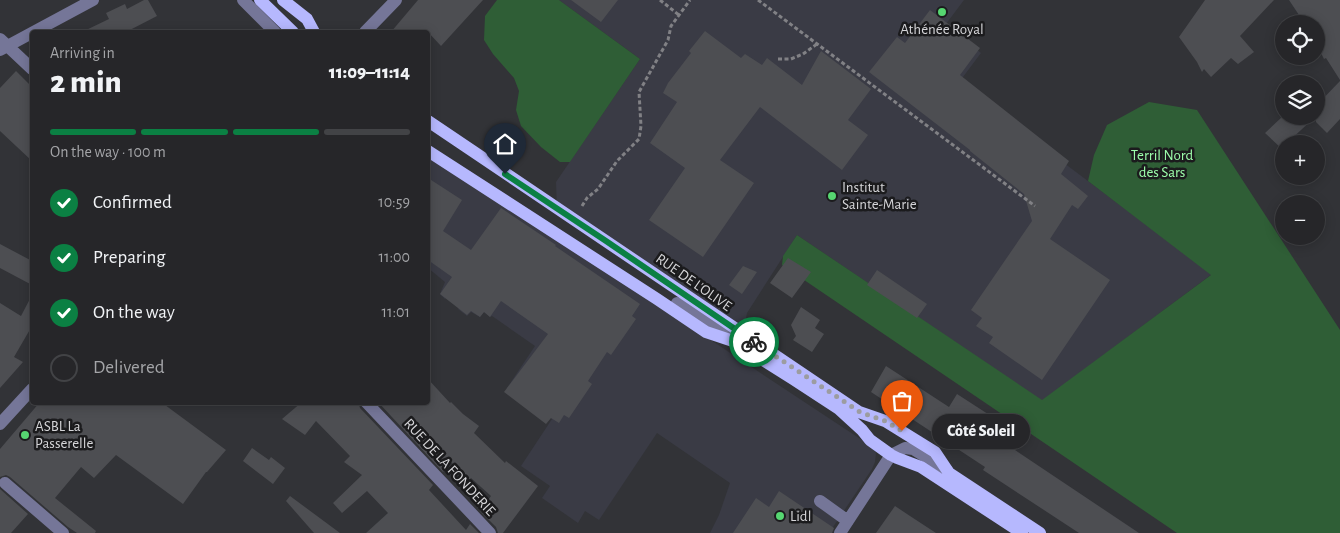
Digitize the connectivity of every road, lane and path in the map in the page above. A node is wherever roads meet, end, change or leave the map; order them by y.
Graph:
1 (93, 0) edge
2 (243, 0) edge
3 (260, 0) edge
4 (283, 0) edge
5 (396, 0) edge
6 (660, 0) edge
7 (690, 0) edge
8 (758, 0) edge
9 (679, 15) junction
10 (32, 30) edge
11 (273, 30) edge
12 (292, 30) edge
13 (313, 30) edge
14 (367, 30) edge
15 (30, 31) edge
16 (817, 44) junction
17 (2, 45) edge
18 (778, 59) dead end
19 (30, 67) edge
20 (430, 122) edge
21 (430, 152) edge
22 (1034, 206) dead end
23 (574, 220) junction
24 (674, 310) junction
25 (748, 338) junction
26 (30, 391) edge
27 (369, 405) edge
28 (0, 424) edge
29 (890, 455) junction
30 (947, 470) junction
31 (5, 483) dead end
32 (820, 502) dead end
33 (848, 521) junction
34 (63, 533) edge
35 (490, 533) edge
36 (840, 533) edge
37 (1022, 533) edge
38 (1040, 533) edge

1 - 10 street
2 - 11 street
3 - 12 main road
4 - 13 main road
5 - 14 street
6 - 9 path
7 - 9 path
8 - 16 path
9 - 23 path
15 - 17 street
16 - 18 path
16 - 22 path
17 - 19 street
20 - 23 main road, RUE DE L'OLIVE
21 - 24 main road, RUE DE L'OLIVE
23 - 25 main road, RUE DE L'OLIVE
24 - 25 street
24 - 29 main road, RUE DE L'OLIVE
25 - 30 main road, RUE DE L'OLIVE
26 - 28 street
27 - 35 street, RUE DE LA FONDERIE
29 - 30 street
29 - 33 street
29 - 37 main road, RUE DE L'OLIVE
30 - 38 main road, RUE DE L'OLIVE
31 - 34 street
32 - 33 street
33 - 36 street

